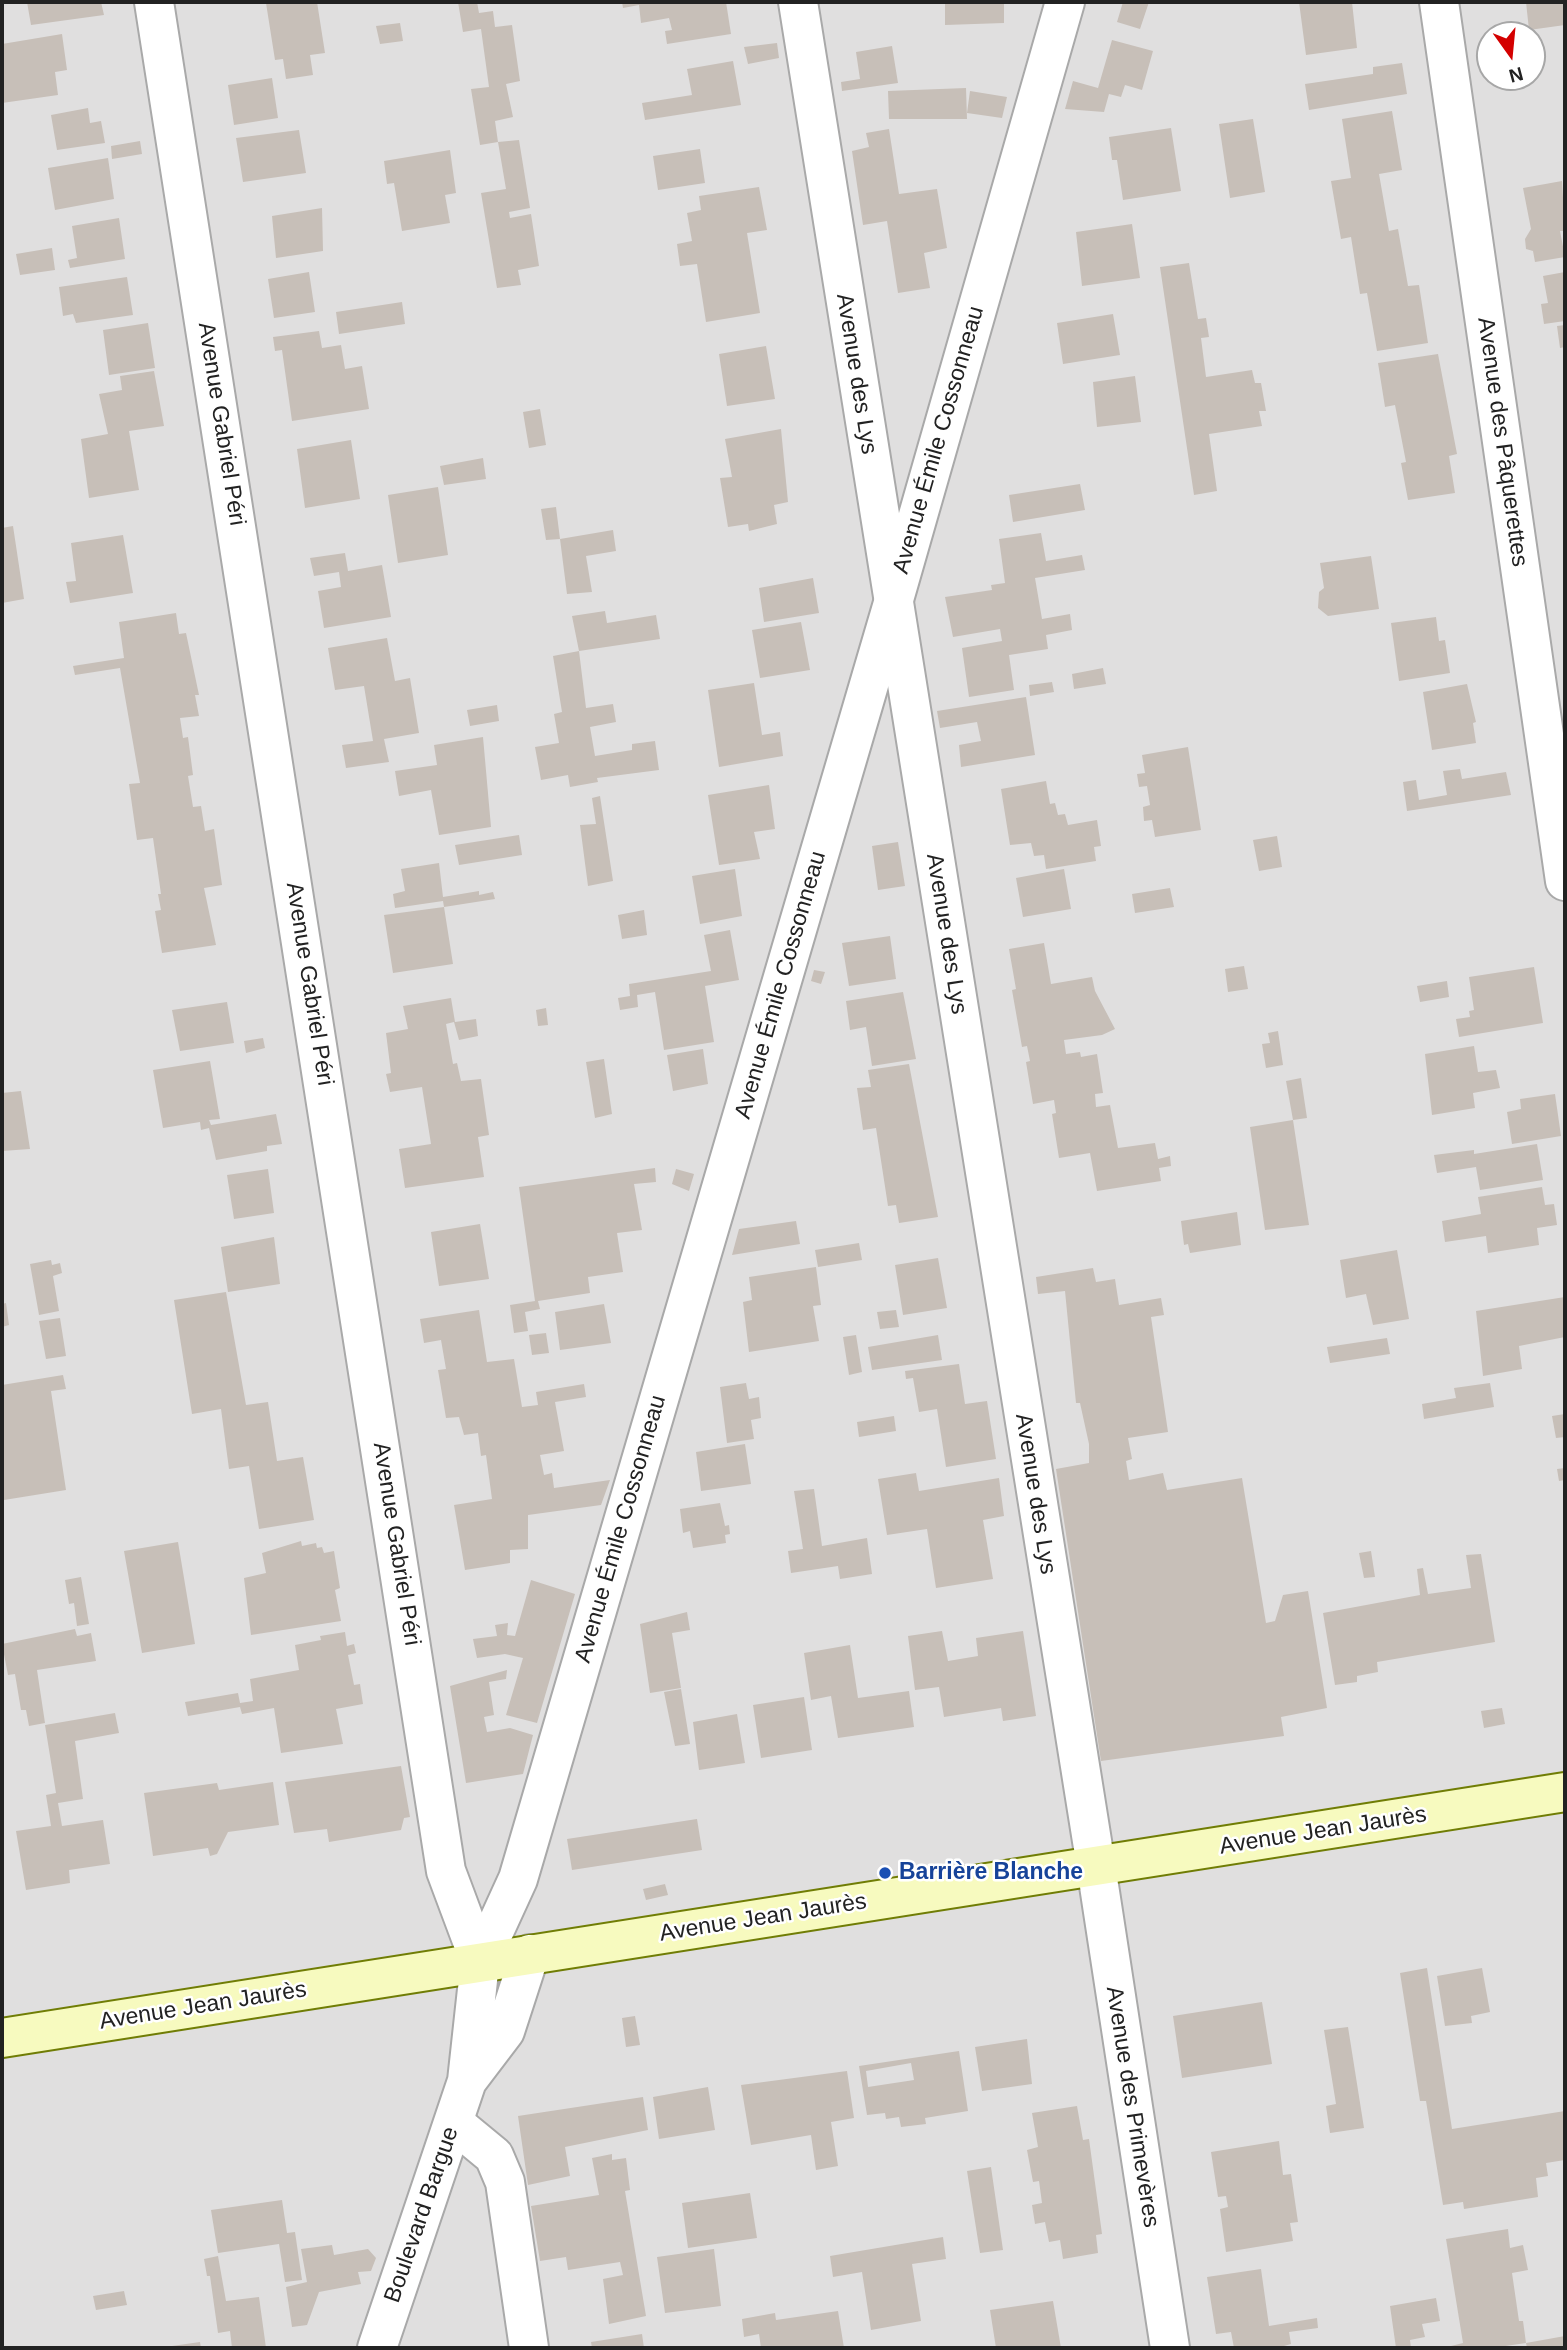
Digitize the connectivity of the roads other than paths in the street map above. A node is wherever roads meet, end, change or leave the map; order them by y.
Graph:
1 (154, 2) edge
2 (798, 2) edge
3 (1065, 2) edge
4 (1439, 2) edge
5 (893, 603) junction
6 (1565, 881) edge
7 (1565, 1793) edge
8 (1096, 1866) junction
9 (530, 1954) junction
10 (480, 1962) junction
11 (2, 2038) edge
12 (467, 2081) junction
13 (454, 2123) junction
14 (377, 2348) edge
15 (529, 2348) edge
16 (1170, 2348) edge

1 - 10 street, Avenue Gabriel Péri
2 - 5 street, Avenue des Lys
3 - 5 street, Avenue Émile Cossonneau
4 - 6 street, Avenue des Pâquerettes
5 - 8 street, Avenue des Lys
5 - 10 street, Avenue Émile Cossonneau
7 - 8 main road, Avenue Jean Jaurès
8 - 9 main road, Avenue Jean Jaurès
8 - 16 street, Avenue des Primevères
9 - 10 main road, Avenue Jean Jaurès
9 - 12 street, Boulevard Bargue
10 - 11 main road, Avenue Jean Jaurès
10 - 12 street, Boulevard Bargue
12 - 13 street, Boulevard Bargue
13 - 14 street, Boulevard Bargue
13 - 15 street

